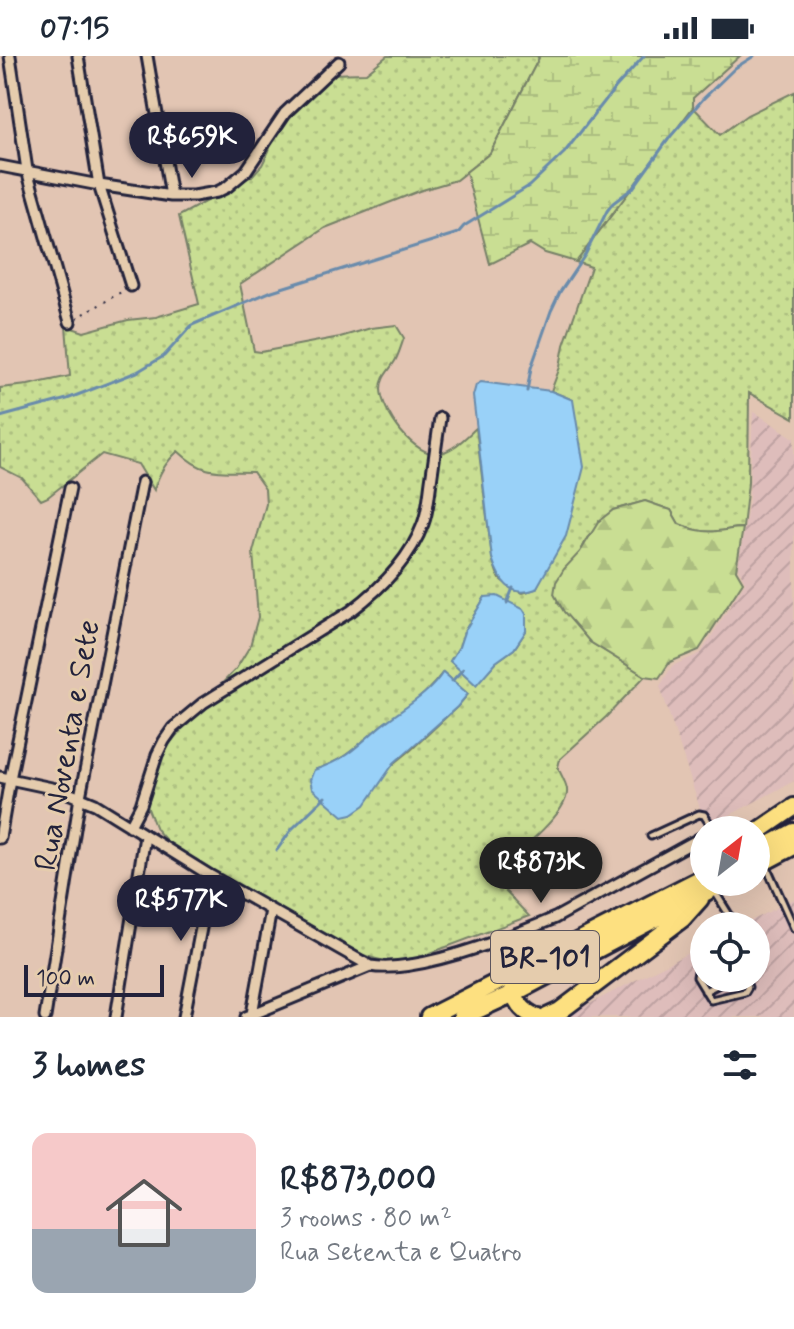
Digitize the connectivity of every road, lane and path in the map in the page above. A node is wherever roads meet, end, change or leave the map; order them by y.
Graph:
1 (10, 56) edge
2 (78, 56) edge
3 (147, 56) edge
4 (339, 62) dead end
5 (0, 166) edge
6 (27, 170) junction
7 (99, 185) junction
8 (171, 196) junction
9 (131, 286) joint
10 (70, 322) joint
11 (440, 418) dead end
12 (142, 482) dead end
13 (70, 488) dead end
14 (5, 778) edge
15 (80, 797) junction
16 (794, 807) edge
17 (690, 818) edge
18 (770, 823) edge
19 (130, 826) junction
20 (794, 832) edge
21 (145, 836) junction
22 (651, 836) dead end
23 (0, 838) edge
24 (690, 844) edge
25 (794, 846) edge
26 (770, 851) edge
27 (770, 856) edge
28 (211, 876) junction
29 (770, 881) edge
30 (690, 891) edge
31 (690, 893) edge
32 (699, 896) edge
33 (271, 910) junction
34 (794, 928) edge
35 (370, 966) junction
36 (522, 969) junction
37 (706, 992) edge
38 (745, 992) edge
39 (514, 993) junction
40 (249, 1016) edge
41 (45, 1017) edge
42 (116, 1017) edge
43 (184, 1017) edge
44 (429, 1017) edge
45 (462, 1017) edge
46 (536, 1017) edge
47 (547, 1017) edge

1 - 6 street
2 - 7 street
3 - 8 street
4 - 8 street
5 - 6 street
6 - 7 street
6 - 10 street
7 - 8 street
7 - 9 street
9 - 10 path
11 - 19 street
12 - 15 street, Rua Noventa e Sete
13 - 14 street
14 - 15 street
14 - 23 street
15 - 19 street
15 - 41 street, Rua Noventa e Sete
16 - 18 highway
17 - 22 lane
19 - 21 street
20 - 26 highway
21 - 28 street
21 - 42 street
24 - 35 street
25 - 27 highway
28 - 33 street
28 - 43 street
29 - 34 lane
30 - 36 highway, BR-101
31 - 39 highway, BR-101
32 - 47 highway
33 - 35 street
33 - 40 street
35 - 40 street
36 - 39 highway
36 - 44 highway, BR-101
37 - 38 lane
39 - 45 highway, BR-101
39 - 46 highway

